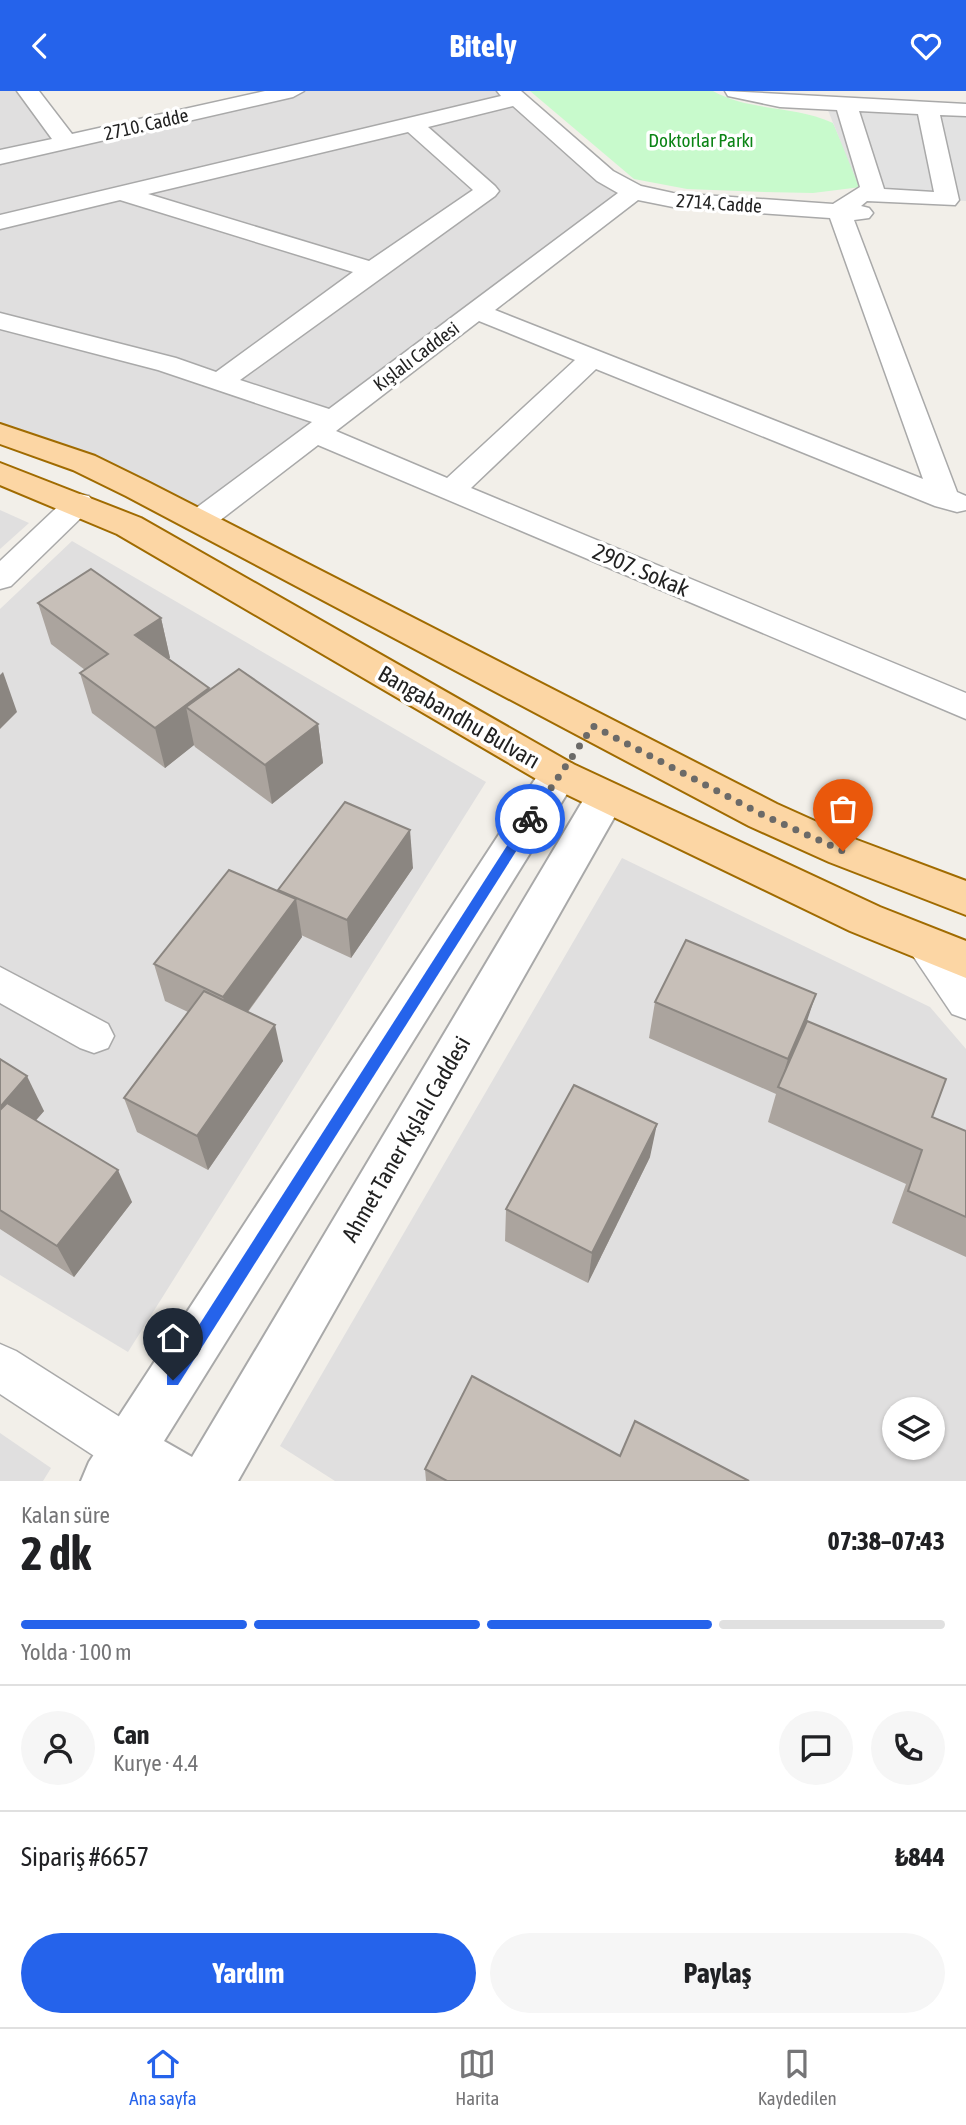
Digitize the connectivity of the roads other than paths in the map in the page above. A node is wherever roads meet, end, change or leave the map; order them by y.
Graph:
1 (293, 91) edge
2 (736, 91) edge
3 (512, 95) edge
4 (24, 96) edge
5 (846, 104) junction
6 (928, 108) junction
7 (966, 110) edge
8 (412, 124) junction
9 (66, 142) junction
10 (0, 157) edge
11 (634, 192) junction
12 (121, 193) junction
13 (874, 195) junction
14 (956, 207) edge
15 (839, 212) junction
16 (0, 222) edge
17 (372, 270) junction
18 (476, 311) junction
19 (0, 321) edge
20 (593, 357) junction
21 (219, 382) junction
22 (324, 427) junction
23 (0, 433) edge
24 (0, 473) edge
25 (452, 491) junction
26 (955, 502) edge
27 (79, 503) junction
28 (199, 521) junction
29 (0, 579) edge
30 (966, 707) edge
31 (593, 726) junction
32 (635, 748) junction
33 (559, 775) junction
34 (605, 797) junction
35 (966, 898) edge
36 (924, 944) junction
37 (966, 960) edge
38 (0, 984) edge
39 (966, 1002) edge
40 (94, 1036) dead end
41 (0, 1367) edge
42 (118, 1465) edge
43 (181, 1481) edge
44 (208, 1481) edge

1 - 9 street, 2710. Cadde
2 - 5 street
3 - 8 street
3 - 11 street, 2714. Cadde
4 - 9 street
5 - 6 street
5 - 13 street
6 - 7 street
6 - 14 street
8 - 12 street
8 - 17 street
9 - 10 street, 2710. Cadde
11 - 15 street, 2714. Cadde
11 - 18 street, Kışlalı Caddesi
12 - 16 street
12 - 17 street
13 - 14 street
13 - 15 street
14 - 15 street, 2714. Cadde
15 - 26 street
17 - 21 street
18 - 20 street
18 - 22 street, Kışlalı Caddesi
19 - 21 street, 2907. Sokak
20 - 25 street
20 - 26 street
21 - 22 street, 2907. Sokak
22 - 25 street, 2907. Sokak
22 - 28 street, Kışlalı Caddesi
23 - 28 main road
24 - 27 main road, Bangabandhu Bulvarı
25 - 30 street, 2907. Sokak
27 - 29 street
27 - 33 main road, Bangabandhu Bulvarı
28 - 31 main road
31 - 32 main road
31 - 33 main road
32 - 34 main road
32 - 35 main road
33 - 34 main road, Bangabandhu Bulvarı
33 - 42 street
34 - 36 main road, Bangabandhu Bulvarı
34 - 44 street, Ahmet Taner Kışlalı Caddesi
36 - 37 main road, Bangabandhu Bulvarı
36 - 39 street
38 - 40 street
41 - 42 street
42 - 43 street

